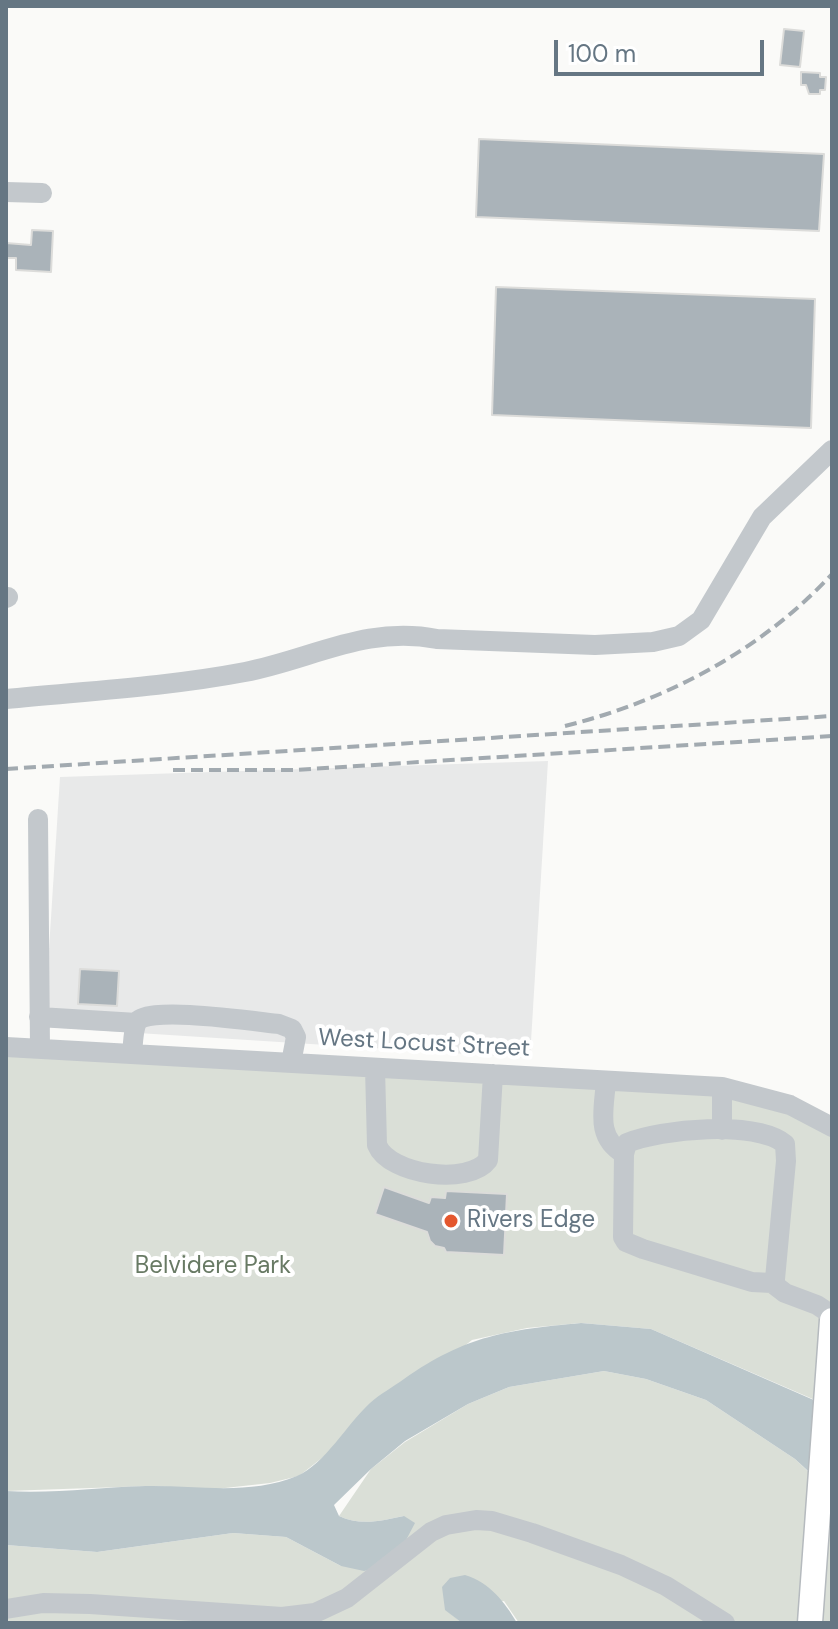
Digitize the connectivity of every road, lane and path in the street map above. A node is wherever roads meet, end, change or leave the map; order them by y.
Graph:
1 (6, 192) edge
2 (42, 193) dead end
3 (832, 450) edge
4 (6, 699) edge
5 (38, 819) dead end
6 (39, 1017) junction
7 (137, 1023) junction
8 (6, 1047) edge
9 (40, 1048) junction
10 (132, 1054) junction
11 (291, 1063) junction
12 (375, 1068) junction
13 (493, 1074) junction
14 (606, 1081) junction
15 (722, 1087) junction
16 (832, 1127) edge
17 (722, 1130) junction
18 (624, 1154) junction
19 (772, 1283) junction
20 (832, 1317) edge
21 (6, 1609) edge
22 (725, 1623) edge
23 (810, 1623) edge

1 - 2 street
3 - 4 street
5 - 6 street
6 - 7 street
6 - 9 street
7 - 10 street
7 - 11 street
8 - 9 street, West Locust Street
9 - 10 street, West Locust Street
10 - 11 street, West Locust Street
11 - 12 street, West Locust Street
12 - 13 street, West Locust Street
12 - 13 street
13 - 14 street, West Locust Street
14 - 15 street, West Locust Street
14 - 18 street
15 - 16 street, West Locust Street
15 - 17 street
17 - 18 street
17 - 19 street
18 - 19 street
19 - 20 street
20 - 23 main road
21 - 22 street

